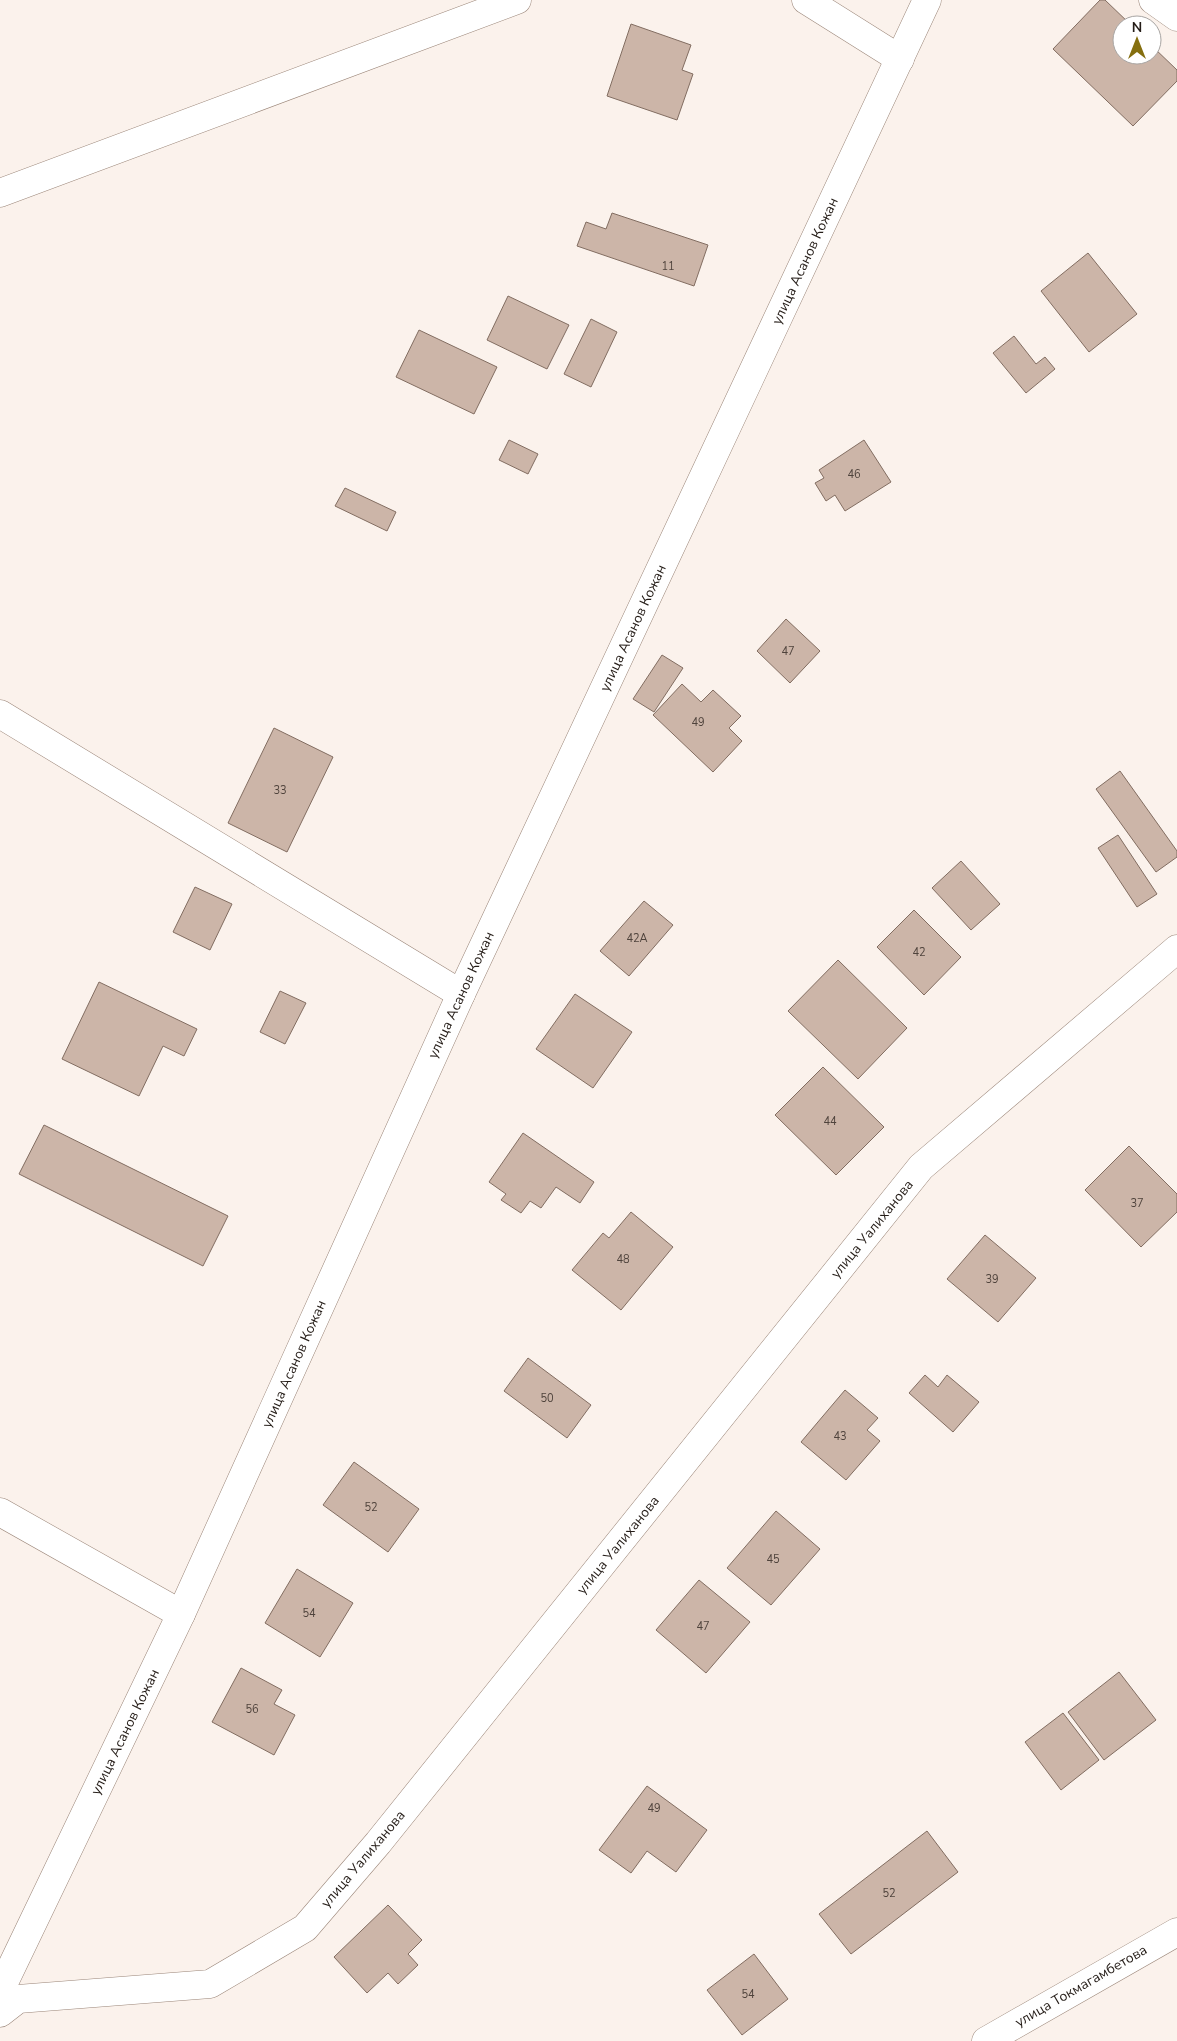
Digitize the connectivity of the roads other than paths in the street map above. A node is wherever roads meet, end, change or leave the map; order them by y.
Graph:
1 (518, 0) edge
2 (806, 0) edge
3 (927, 0) edge
4 (1153, 0) edge
5 (1177, 17) edge
6 (900, 58) junction
7 (0, 193) edge
8 (0, 714) edge
9 (1177, 949) edge
10 (460, 994) junction
11 (0, 1512) edge
12 (181, 1614) junction
13 (1177, 1932) edge
14 (0, 1992) edge
15 (0, 2013) edge
16 (986, 2041) edge

1 - 7 street
2 - 6 street
3 - 6 street, улица Асанов Кожан
4 - 5 street
6 - 10 street, улица Асанов Кожан
8 - 10 street
9 - 15 street, улица Уалиханова
10 - 12 street, улица Асанов Кожан
11 - 12 street
12 - 14 street, улица Асанов Кожан
13 - 16 street, улица Токмагамбетова

